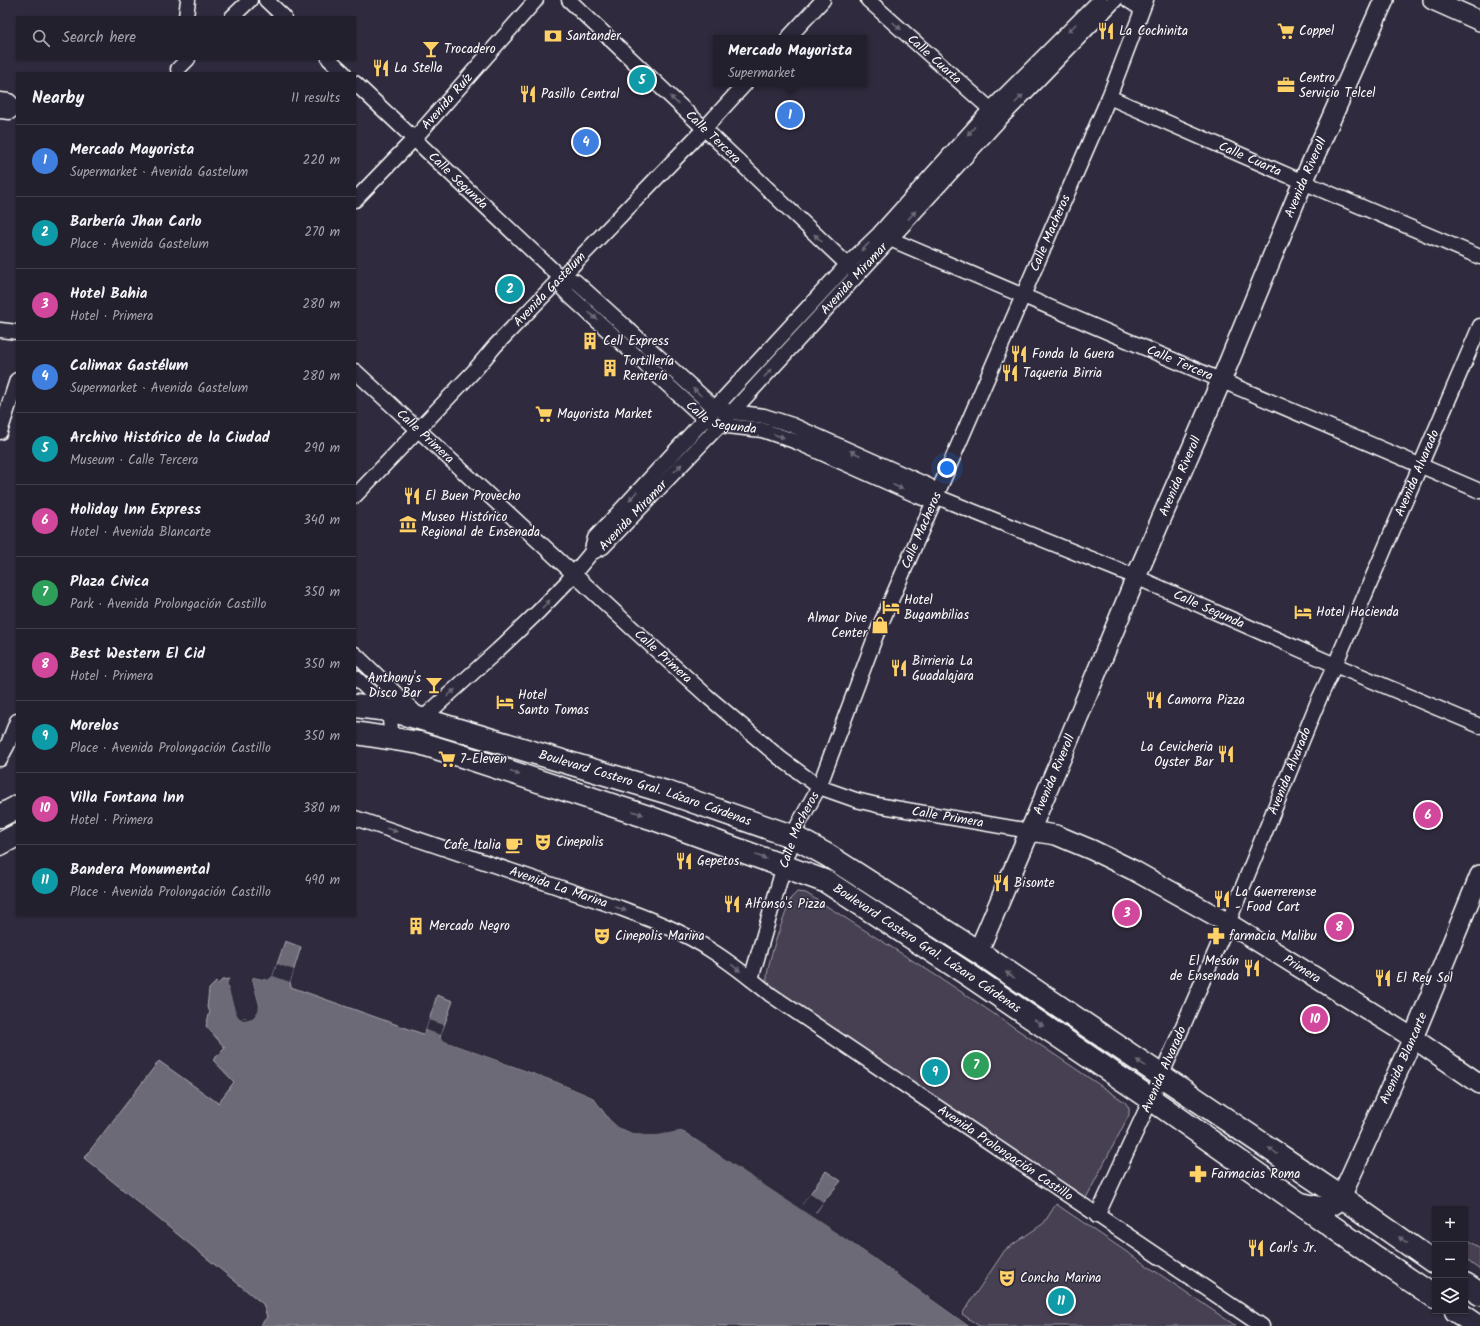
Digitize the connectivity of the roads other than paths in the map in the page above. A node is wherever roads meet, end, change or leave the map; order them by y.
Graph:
1 (188, 0) edge
2 (250, 0) edge
3 (266, 0) edge
4 (536, 0) edge
5 (569, 0) edge
6 (823, 0) edge
7 (868, 0) edge
8 (1100, 0) edge
9 (1114, 0) edge
10 (1128, 0) edge
11 (1384, 0) edge
12 (1433, 0) edge
13 (1144, 5) edge
14 (186, 16) edge
15 (233, 16) edge
16 (283, 16) edge
17 (1480, 21) edge
18 (791, 35) edge
19 (187, 60) edge
20 (330, 60) edge
21 (178, 67) edge
22 (343, 72) edge
23 (356, 84) edge
24 (743, 87) edge
25 (1108, 96) junction
26 (0, 100) edge
27 (0, 111) edge
28 (996, 114) junction
29 (704, 129) junction
30 (415, 138) junction
31 (1303, 182) junction
32 (356, 199) edge
33 (885, 236) junction
34 (1480, 256) edge
35 (847, 264) junction
36 (858, 274) junction
37 (561, 278) junction
38 (1023, 296) junction
39 (1480, 326) edge
40 (0, 330) edge
41 (16, 332) edge
42 (356, 372) edge
43 (1220, 381) junction
44 (16, 383) edge
45 (715, 408) junction
46 (732, 412) junction
47 (704, 418) junction
48 (719, 424) junction
49 (418, 430) junction
50 (0, 432) edge
51 (1420, 466) junction
52 (1480, 491) edge
53 (929, 494) junction
54 (356, 495) edge
55 (591, 553) junction
56 (574, 573) junction
57 (1136, 577) junction
58 (356, 655) edge
59 (1335, 665) junction
60 (356, 678) edge
61 (356, 706) edge
62 (389, 710) junction
63 (422, 719) junction
64 (16, 724) edge
65 (1480, 726) edge
66 (356, 734) edge
67 (392, 739) junction
68 (420, 743) junction
69 (0, 760) edge
70 (819, 787) junction
71 (16, 808) edge
72 (0, 816) edge
73 (356, 818) edge
74 (1030, 831) junction
75 (16, 836) edge
76 (794, 837) junction
77 (0, 844) edge
78 (784, 866) junction
79 (1480, 875) edge
80 (1228, 923) junction
81 (978, 952) junction
82 (751, 979) junction
83 (1413, 1038) junction
84 (1160, 1076) junction
85 (1480, 1084) edge
86 (1151, 1099) junction
87 (1340, 1197) junction
88 (1299, 1202) junction
89 (1097, 1216) junction
90 (1432, 1261) edge
91 (1468, 1286) edge
92 (1480, 1294) edge
93 (1432, 1295) edge
94 (1460, 1314) edge
95 (1262, 1326) edge
96 (1478, 1326) edge

1 - 14 street
2 - 15 street
3 - 16 street
4 - 30 street, Avenida Ruíz
29 -> 5 street, Calle Tercera
6 - 18 street
7 -> 28 street, Calle Cuarta
8 -> 28 street, Avenida Miramar
28 -> 9 street, Avenida Miramar
10 - 13 street
11 - 31 main road, Avenida Riveroll
12 - 17 main road
13 - 25 street, Calle Macheros
19 - 21 street
20 - 22 street
23 - 30 street, Calle Segunda
24 - 29 street, Avenida Gastelum
25 - 31 street, Calle Cuarta
25 - 38 street, Calle Macheros
26 - 27 street
28 - 33 street, Avenida Miramar
35 -> 29 street, Calle Tercera
29 - 37 street, Avenida Gastelum
30 - 32 street, Avenida Ruíz
30 - 37 street, Calle Segunda
31 - 34 street, Calle Cuarta
31 - 43 main road, Avenida Riveroll
33 -> 35 street, Avenida Miramar
33 - 36 street, Avenida Miramar
33 - 38 street, Calle Tercera
35 - 36 street, Calle Tercera
35 - 45 street, Avenida Miramar
46 -> 36 street, Avenida Miramar
45 -> 37 street, Calle Segunda
37 -> 47 street, Calle Segunda
37 - 49 street, Avenida Gastelum
38 - 43 street, Calle Tercera
38 - 53 street, Calle Macheros
39 - 51 street, Avenida Alvarado
40 - 41 street
42 - 49 street, Calle Primera
43 - 51 street, Calle Tercera
43 - 57 main road, Avenida Riveroll
44 - 50 street
45 - 46 street, Calle Segunda
45 - 47 street, Avenida Miramar
46 - 48 street, Avenida Miramar
53 -> 46 street, Calle Segunda
47 - 48 street, Calle Segunda
47 -> 55 street, Avenida Miramar
48 -> 53 street, Calle Segunda
55 -> 48 street, Avenida Miramar
49 - 54 street, Avenida Gastelum
49 - 56 street, Calle Primera
51 - 52 street, Calle Tercera
51 - 59 street, Avenida Alvarado
53 - 57 street, Calle Segunda
53 - 70 street, Calle Macheros
55 - 56 street, Avenida Miramar
63 -> 56 street, Avenida Miramar
56 - 70 street, Calle Primera
57 - 59 street, Calle Segunda
57 - 74 main road, Avenida Riveroll
58 - 63 street
59 - 65 street, Calle Segunda
59 - 80 street, Avenida Alvarado
60 - 62 street
61 - 62 highway, Boulevard Costero Gral. Lázaro Cárdenas
62 - 63 highway, Boulevard Costero Gral. Lázaro Cárdenas
62 - 67 street
63 - 68 street
63 - 76 highway, Boulevard Costero Gral. Lázaro Cárdenas
64 - 69 street
66 - 67 highway, Boulevard Costero Gral. Lázaro Cárdenas
67 - 68 highway, Boulevard Costero Gral. Lázaro Cárdenas
68 -> 78 highway, Boulevard Costero Gral. Lázaro Cárdenas
70 - 74 street, Calle Primera
70 - 76 street, Calle Macheros
71 - 72 highway
73 -> 82 street, Avenida La Marina
74 - 80 main road, Primera
74 - 81 main road, Avenida Riveroll
75 - 77 highway
76 - 78 street, Calle Macheros
76 - 81 highway, Boulevard Costero Gral. Lázaro Cárdenas
78 - 82 street, Calle Macheros
78 -> 86 highway, Boulevard Costero Gral. Lázaro Cárdenas
79 - 83 main road, Avenida Blancarte
80 - 83 main road, Primera
80 - 84 street, Avenida Alvarado
84 -> 81 highway, Boulevard Costero Gral. Lázaro Cárdenas
82 - 89 street, Avenida Prolongación Castillo
83 - 85 main road, Primera
83 - 87 main road, Avenida Blancarte
84 - 86 street, Avenida Alvarado
87 -> 84 highway, Boulevard Costero Gral. Lázaro Cárdenas
86 - 88 highway, Boulevard Costero Gral. Lázaro Cárdenas
86 - 89 street, Avenida Alvarado
87 - 88 main road
90 -> 87 highway, Boulevard Costero Gral. Lázaro Cárdenas
88 - 93 highway, Boulevard Costero Gral. Lázaro Cárdenas
89 - 95 street, Avenida Prolongación Castillo
91 - 92 highway
94 - 96 highway

